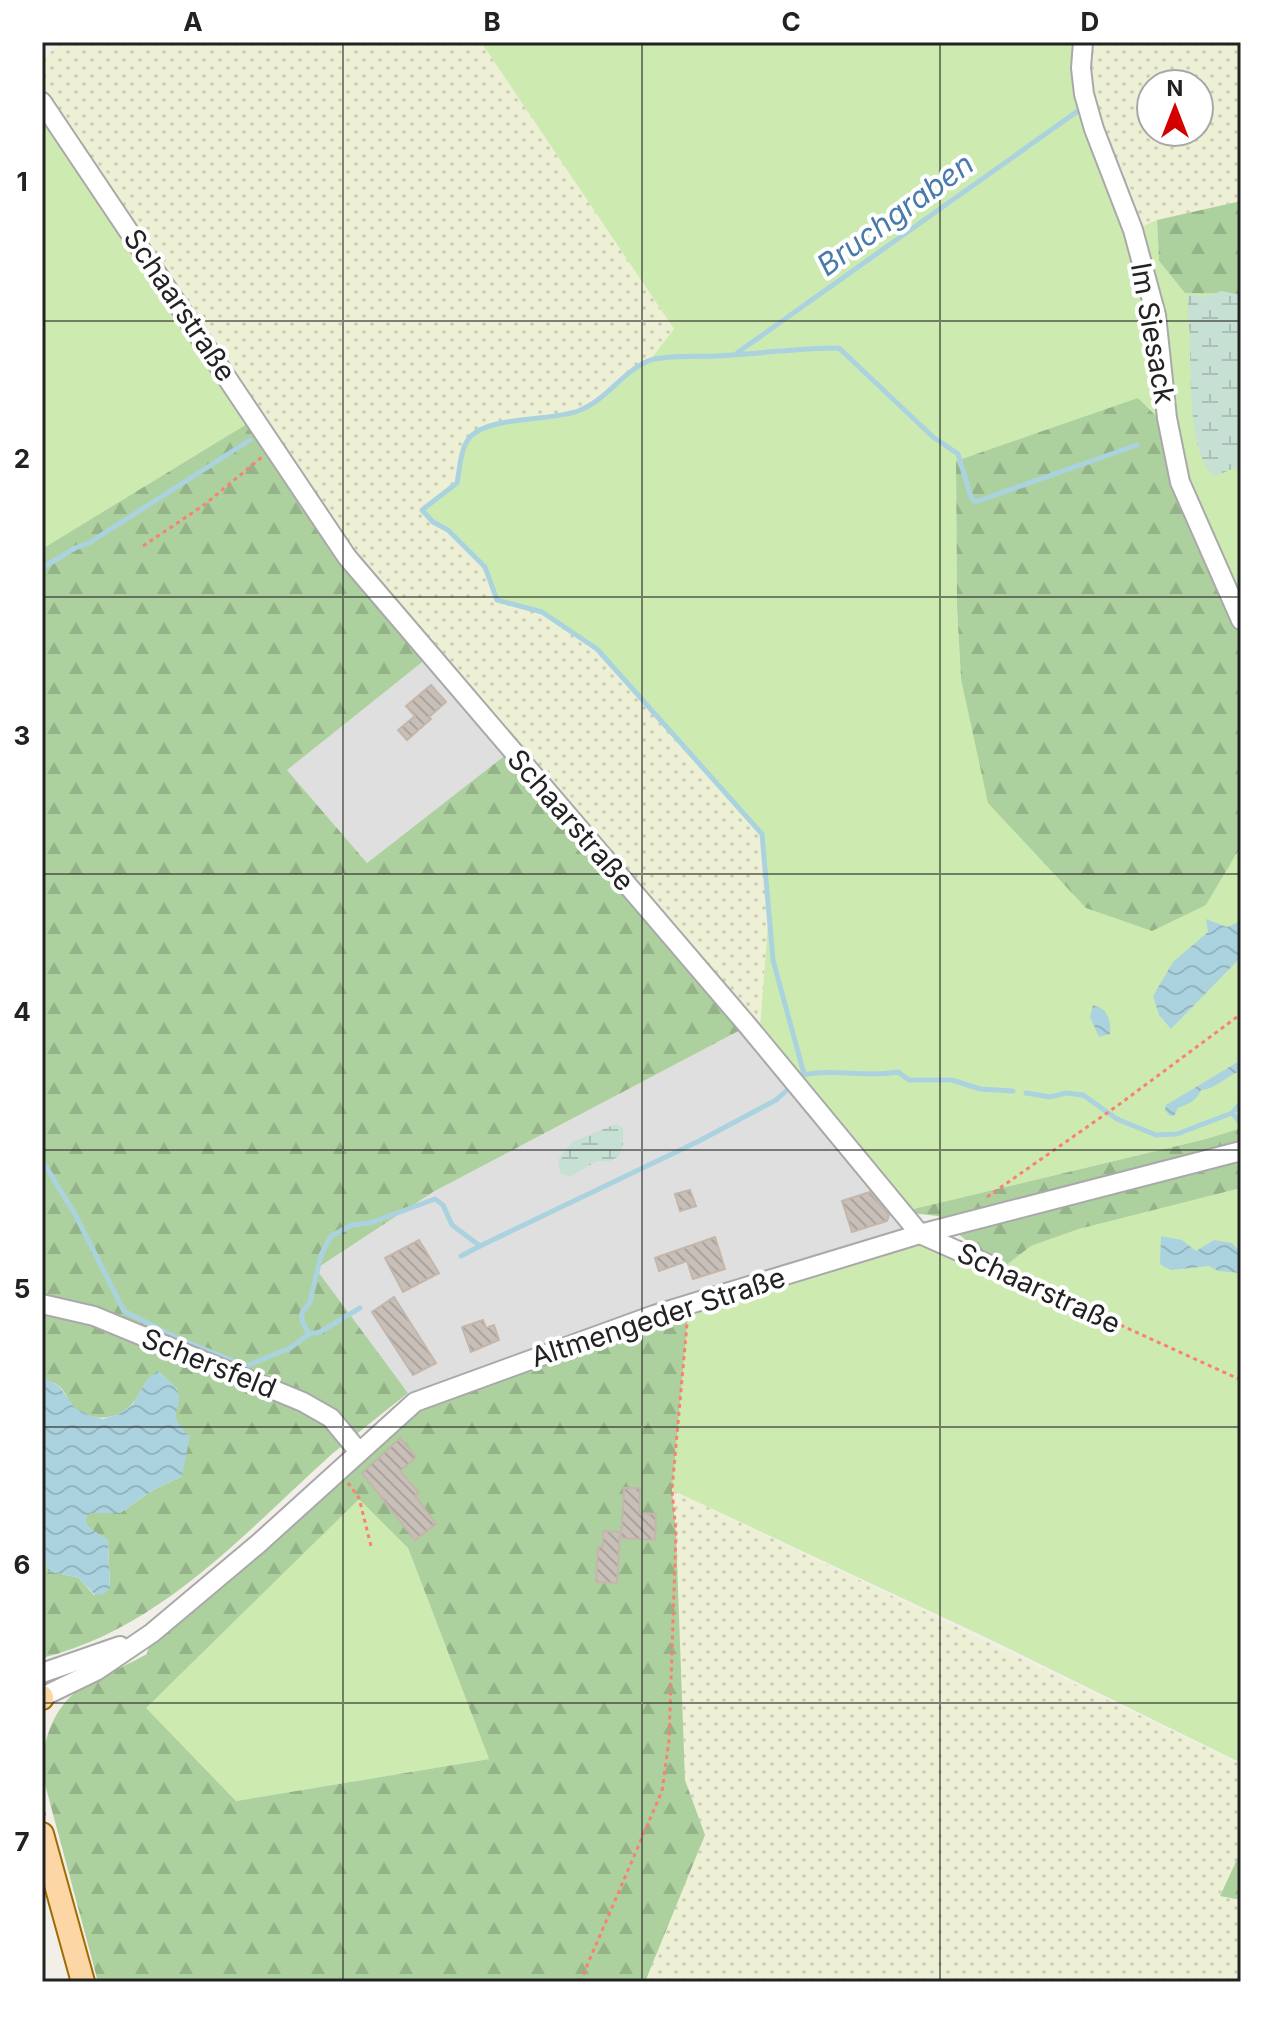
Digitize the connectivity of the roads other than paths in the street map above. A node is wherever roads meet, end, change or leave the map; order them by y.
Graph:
1 (1083, 42) edge
2 (42, 102) edge
3 (1241, 620) edge
4 (1241, 1151) edge
5 (920, 1234) junction
6 (990, 1265) road end
7 (42, 1304) edge
8 (359, 1452) junction
9 (152, 1633) junction
10 (42, 1673) edge
11 (42, 1697) edge
12 (42, 1834) edge
13 (42, 1878) edge
14 (70, 1982) edge
15 (83, 1982) edge

1 - 3 street, Im Siesack
2 - 5 street, Schaarstraße
4 - 5 street, Altmengeder Straße
5 - 6 street, Schaarstraße
5 - 8 street, Altmengeder Straße
7 - 8 street, Schersfeld
8 - 9 street, Altmengeder Straße
9 - 10 street, Altmengeder Straße
9 - 11 street, Altmengeder Straße
12 - 15 main road
13 - 14 main road

